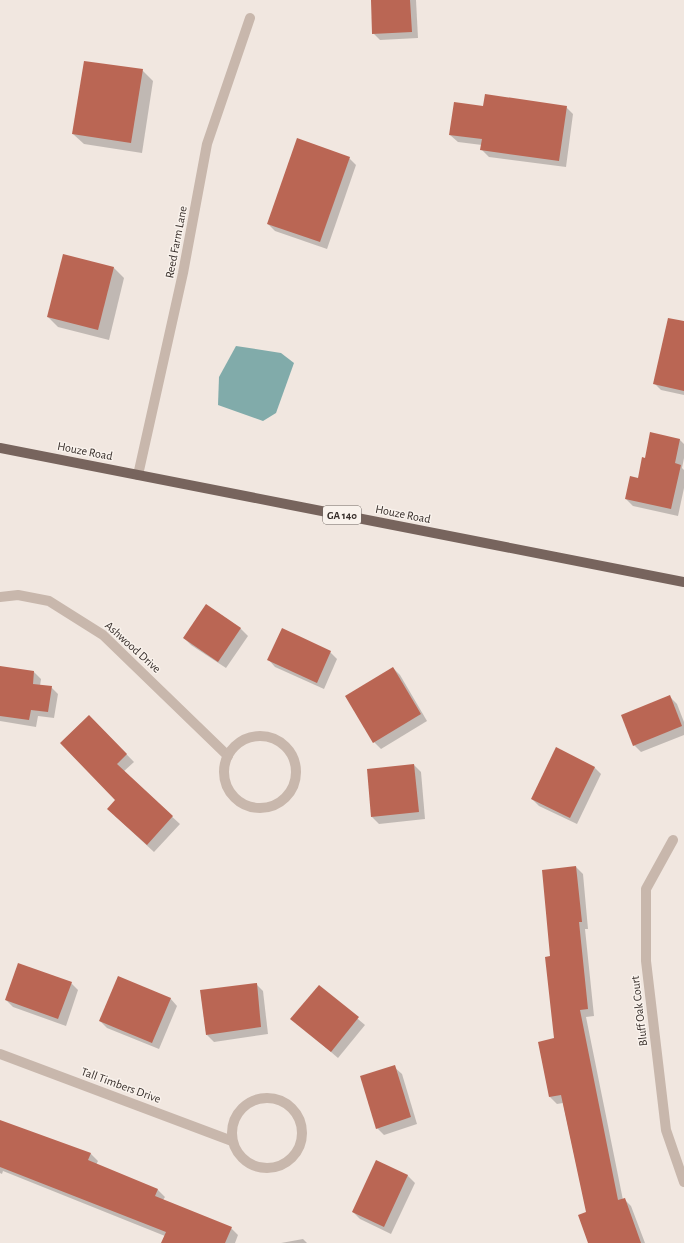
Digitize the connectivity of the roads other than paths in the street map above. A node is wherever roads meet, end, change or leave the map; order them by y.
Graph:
1 (250, 18) dead end
2 (0, 448) edge
3 (138, 475) junction
4 (684, 582) edge
5 (0, 597) edge
6 (228, 756) junction
7 (673, 840) dead end
8 (0, 1054) edge
9 (232, 1141) junction
10 (684, 1182) edge

1 - 3 street, Reed Farm Lane
2 - 3 main road, Houze Road / GA 140
3 - 4 main road, Houze Road / GA 140
5 - 6 street, Ashwood Drive
6 - 6 street
7 - 10 street, Bluff Oak Court
8 - 9 street, Tall Timbers Drive
9 - 9 street

